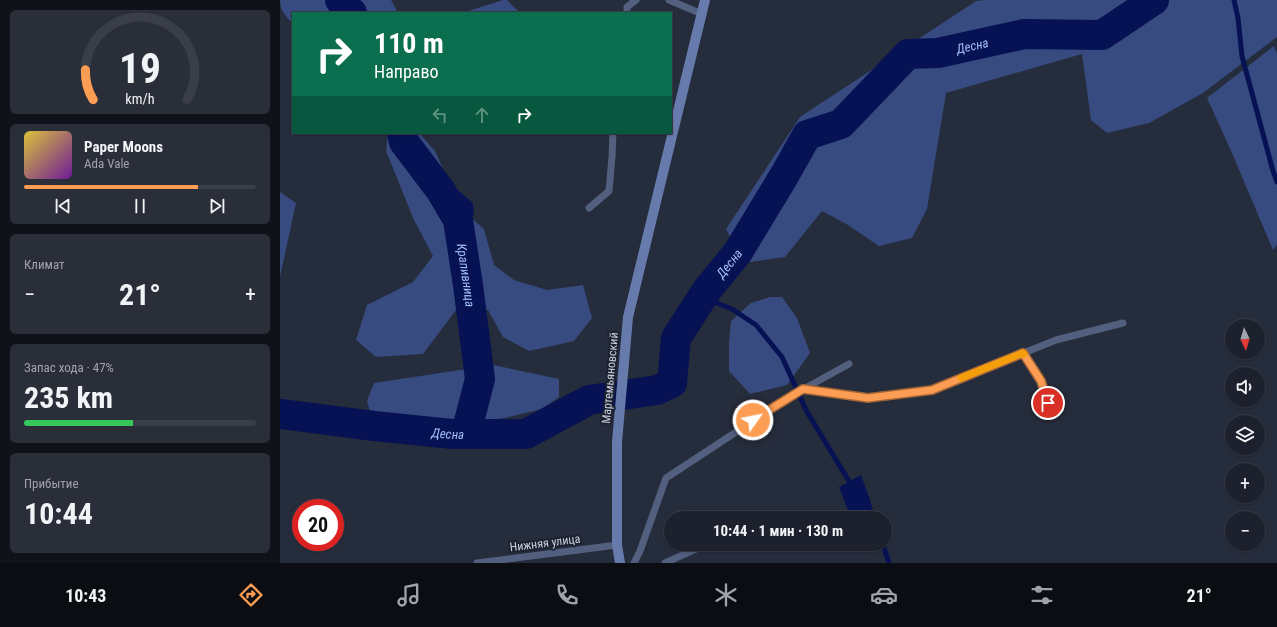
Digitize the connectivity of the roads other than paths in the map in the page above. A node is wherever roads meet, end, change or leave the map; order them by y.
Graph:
1 (636, 0) edge
2 (669, 0) edge
3 (705, 0) edge
4 (627, 12) edge
5 (702, 14) junction
6 (613, 134) edge
7 (589, 208) dead end
8 (1123, 323) dead end
9 (1023, 353) junction
10 (850, 364) dead end
11 (803, 389) junction
12 (1048, 403) dead end
13 (617, 545) junction
14 (691, 551) edge
15 (477, 563) edge
16 (620, 563) edge
17 (634, 563) edge
18 (665, 563) edge

1 - 4 lane
2 - 5 lane
3 - 5 street, Мартемьяновский
5 - 13 street, Мартемьяновский
6 - 7 lane
8 - 9 lane
9 - 11 lane
9 - 12 lane
10 - 11 lane
11 - 17 lane
13 - 15 lane, Нижняя улица
13 - 16 street, Мартемьяновский
14 - 18 lane

